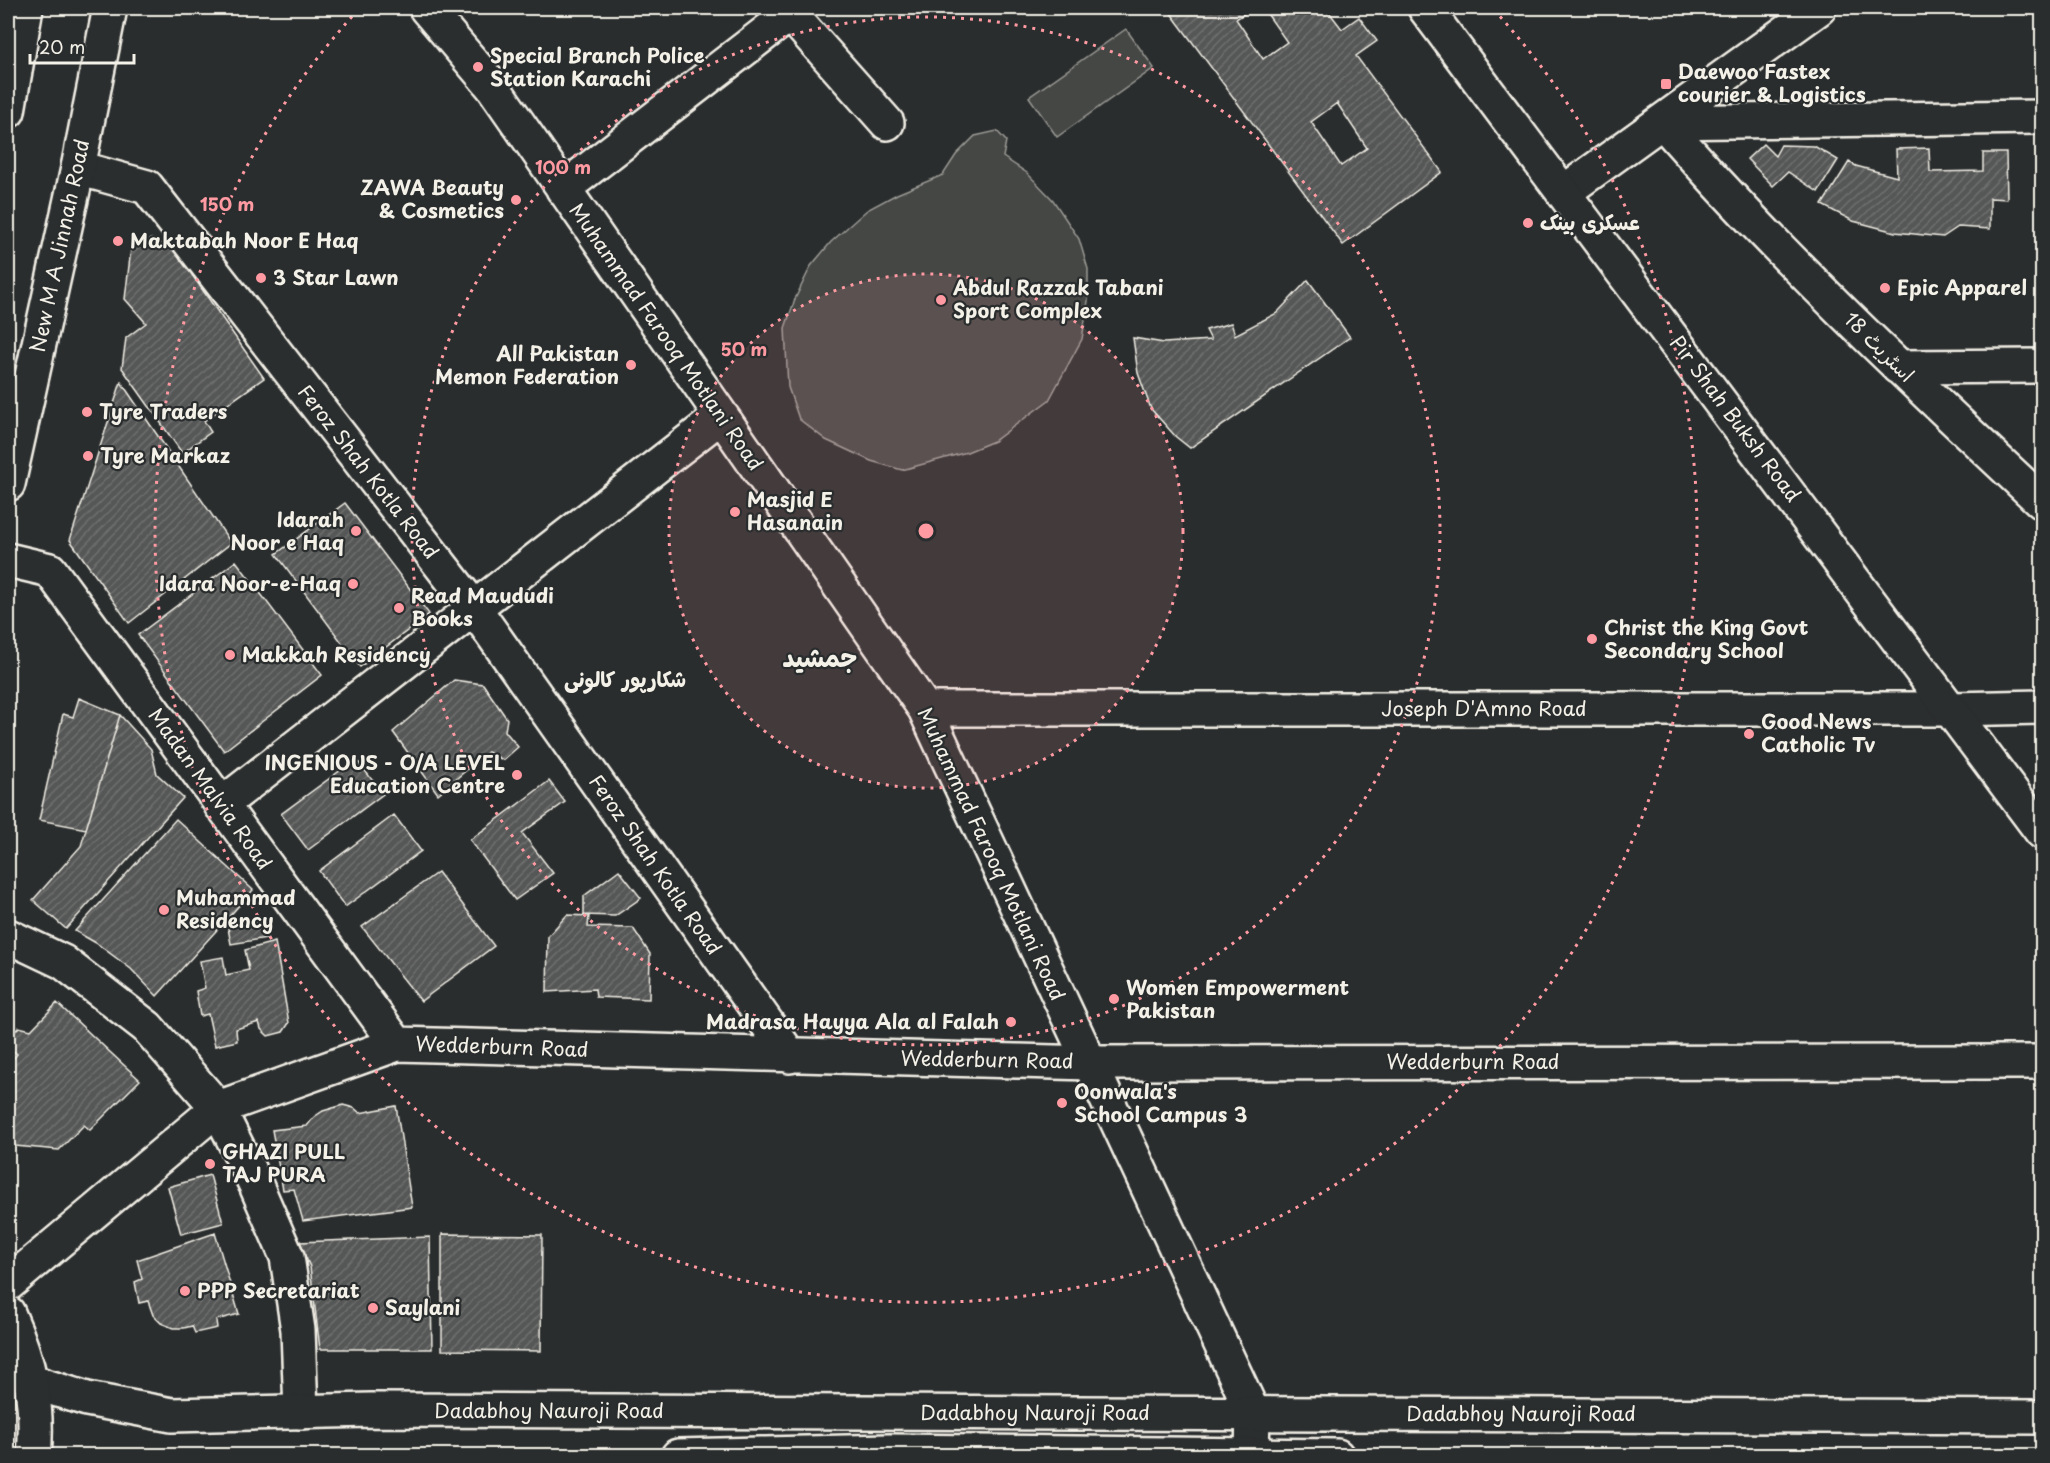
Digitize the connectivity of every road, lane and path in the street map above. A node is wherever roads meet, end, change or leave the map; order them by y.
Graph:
1 (26, 8) edge
2 (110, 8) edge
3 (426, 8) edge
4 (1425, 8) edge
5 (1819, 8) edge
6 (788, 11) edge
7 (8, 111) edge
8 (2043, 117) edge
9 (1663, 122) junction
10 (887, 123) dead end
11 (78, 168) junction
12 (563, 189) junction
13 (1564, 192) junction
14 (2043, 366) edge
15 (1898, 367) junction
16 (721, 416) junction
17 (8, 484) edge
18 (2043, 502) edge
19 (8, 560) edge
20 (474, 608) junction
21 (2043, 708) edge
22 (925, 709) junction
23 (1952, 709) junction
24 (221, 805) junction
25 (2043, 832) edge
26 (8, 936) edge
27 (397, 1044) junction
28 (790, 1056) junction
29 (2043, 1062) edge
30 (1090, 1063) junction
31 (218, 1107) junction
32 (8, 1284) edge
33 (8, 1312) edge
34 (32, 1382) junction
35 (301, 1412) junction
36 (1253, 1413) junction
37 (2043, 1417) edge
38 (889, 1453) edge
39 (1252, 1454) edge
40 (34, 1455) edge
41 (678, 1455) edge
42 (1337, 1455) edge

1 - 7 street
2 - 11 street, New M A Jinnah Road
3 - 12 street, Muhammad Farooq Motlani Road
4 - 13 street, Pir Shah Buksh Road
5 - 9 street
6 - 10 street
6 - 12 street
8 - 9 street
9 - 13 street
9 - 15 street, اسٹریٹ 18
11 - 17 street, New M A Jinnah Road
11 - 20 street, Feroz Shah Kotla Road
12 - 16 street, Muhammad Farooq Motlani Road
13 - 23 street, Pir Shah Buksh Road
14 - 15 street
15 - 18 street, اسٹریٹ 18
16 - 20 street
16 - 22 street, Muhammad Farooq Motlani Road
19 - 24 street, Madan Malvia Road
20 - 24 street
20 - 28 street, Feroz Shah Kotla Road
21 - 23 street, Joseph D'Amno Road
22 - 23 street, Joseph D'Amno Road
22 - 30 street, Muhammad Farooq Motlani Road
23 - 25 street, Pir Shah Buksh Road
24 - 27 street, Madan Malvia Road
26 - 31 street
27 - 28 street, Wedderburn Road
27 - 31 street, Wedderburn Road
28 - 30 street, Wedderburn Road
29 - 30 street, Wedderburn Road
30 - 36 street, Muhammad Farooq Motlani Road
31 - 32 street, Wedderburn Road
31 - 35 street
33 - 34 street
34 - 35 street, Dadabhoy Nauroji Road
34 - 40 street
35 - 36 street, Dadabhoy Nauroji Road
36 - 37 street, Dadabhoy Nauroji Road
36 - 39 street, Muhammad Farooq Motlani Road
38 - 39 street
38 - 41 street
39 - 42 street

